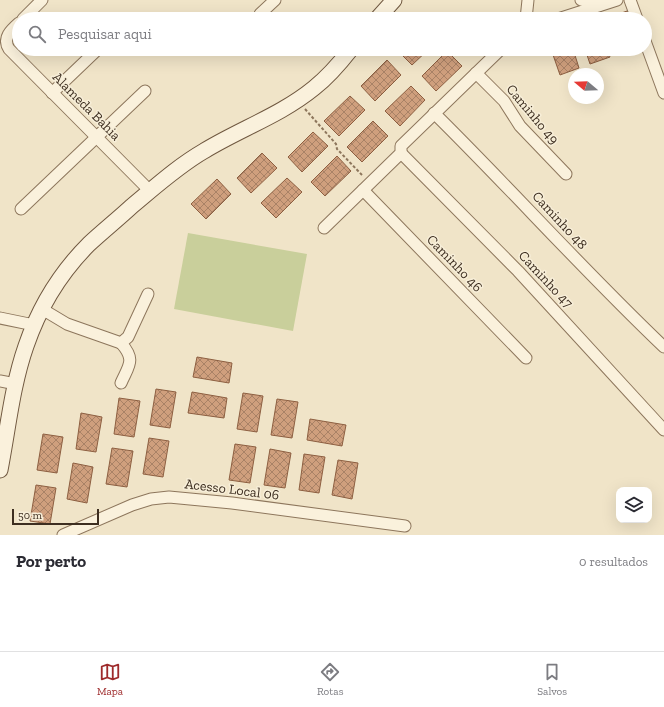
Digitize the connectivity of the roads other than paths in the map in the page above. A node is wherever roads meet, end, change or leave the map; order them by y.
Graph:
1 (42, 0) edge
2 (275, 0) edge
3 (528, 0) edge
4 (581, 0) edge
5 (617, 0) edge
6 (630, 0) edge
7 (388, 2) edge
8 (599, 2) edge
9 (30, 12) edge
10 (262, 12) edge
11 (382, 12) edge
12 (527, 12) edge
13 (575, 12) edge
14 (634, 12) edge
15 (12, 30) edge
16 (12, 52) edge
17 (16, 56) edge
18 (91, 56) edge
19 (345, 56) edge
20 (494, 56) edge
21 (650, 56) edge
22 (476, 73) junction
23 (145, 91) dead end
24 (52, 93) junction
25 (664, 93) edge
26 (434, 113) junction
27 (97, 137) junction
28 (401, 153) junction
29 (566, 174) dead end
30 (366, 186) junction
31 (150, 191) junction
32 (21, 209) dead end
33 (324, 228) dead end
34 (148, 294) dead end
35 (42, 309) junction
36 (0, 318) edge
37 (34, 325) junction
38 (122, 343) junction
39 (664, 348) edge
40 (526, 358) dead end
41 (0, 381) edge
42 (121, 383) dead end
43 (16, 384) junction
44 (664, 430) edge
45 (0, 470) edge
46 (405, 526) dead end
47 (63, 535) edge

1 - 9 street
2 - 10 street
3 - 12 street
4 - 8 street
5 - 8 street
6 - 14 street
7 - 11 main road
8 - 13 street
15 - 16 street, Alameda Bahia
17 - 24 street, Alameda Bahia
18 - 24 street
19 - 31 main road
20 - 22 street
21 - 25 street
22 - 26 street
22 - 29 street, Caminho 49
23 - 27 street
24 - 27 street, Alameda Bahia
26 - 28 street
26 - 39 street, Caminho 48
27 - 31 street, Alameda Bahia
27 - 32 street
28 - 30 street
28 - 44 street, Caminho 47
30 - 33 street
30 - 40 street, Caminho 46
31 - 35 main road
34 - 38 street
35 - 37 main road
35 - 38 street
36 - 37 street
37 - 43 main road
38 - 42 street
41 - 43 street
43 - 45 main road
46 - 47 street, Acesso Local 06

